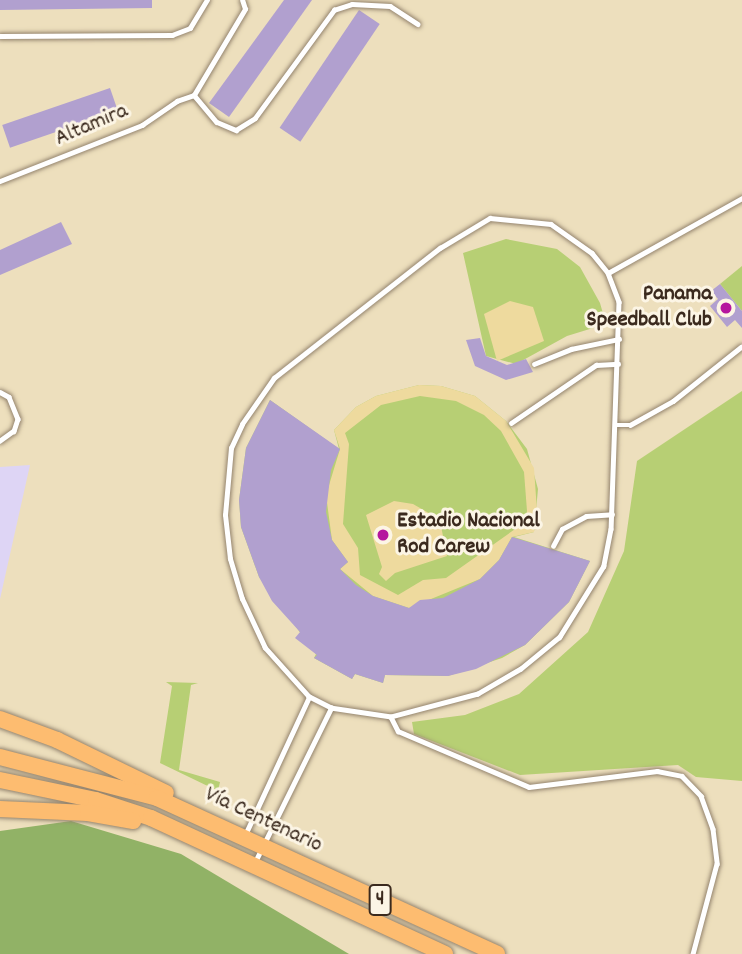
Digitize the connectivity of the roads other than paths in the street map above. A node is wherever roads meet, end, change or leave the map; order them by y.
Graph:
1 (206, 0) edge
2 (242, 0) edge
3 (418, 24) dead end
4 (0, 36) edge
5 (194, 95) junction
6 (0, 181) edge
7 (742, 198) edge
8 (608, 273) junction
9 (619, 339) junction
10 (741, 347) edge
11 (534, 364) dead end
12 (618, 364) junction
13 (0, 392) edge
14 (511, 423) dead end
15 (615, 425) junction
16 (0, 441) edge
17 (612, 514) junction
18 (553, 545) dead end
19 (309, 697) junction
20 (331, 708) junction
21 (391, 717) junction
22 (0, 719) edge
23 (0, 757) edge
24 (0, 780) edge
25 (0, 809) edge
26 (213, 822) junction
27 (244, 836) junction
28 (201, 839) junction
29 (264, 845) junction
30 (236, 855) junction
31 (255, 863) junction
32 (445, 954) edge
33 (497, 954) edge
34 (693, 954) edge

1 - 4 lane
2 - 5 lane
3 - 5 lane
5 - 6 lane, Altamira
7 - 8 lane
8 - 9 lane
8 - 19 lane
9 - 11 lane
9 - 12 lane
10 - 15 lane
12 - 14 lane
12 - 15 lane
13 - 16 lane
15 - 17 lane
17 - 18 lane
17 - 21 lane
19 - 20 lane
19 - 27 lane
20 - 21 lane
20 - 29 lane
21 - 34 lane
22 - 26 highway
23 - 26 highway, Vía Centenario / 4
24 - 28 highway, Vía Centenario / 4
25 - 28 highway
26 - 27 highway, Vía Centenario / 4
27 - 29 highway, Vía Centenario / 4
27 - 30 lane
28 - 30 highway, Vía Centenario / 4
29 - 31 lane
29 - 33 highway, Vía Centenario / 4
30 - 31 highway, Vía Centenario / 4
31 - 32 highway, Vía Centenario / 4

